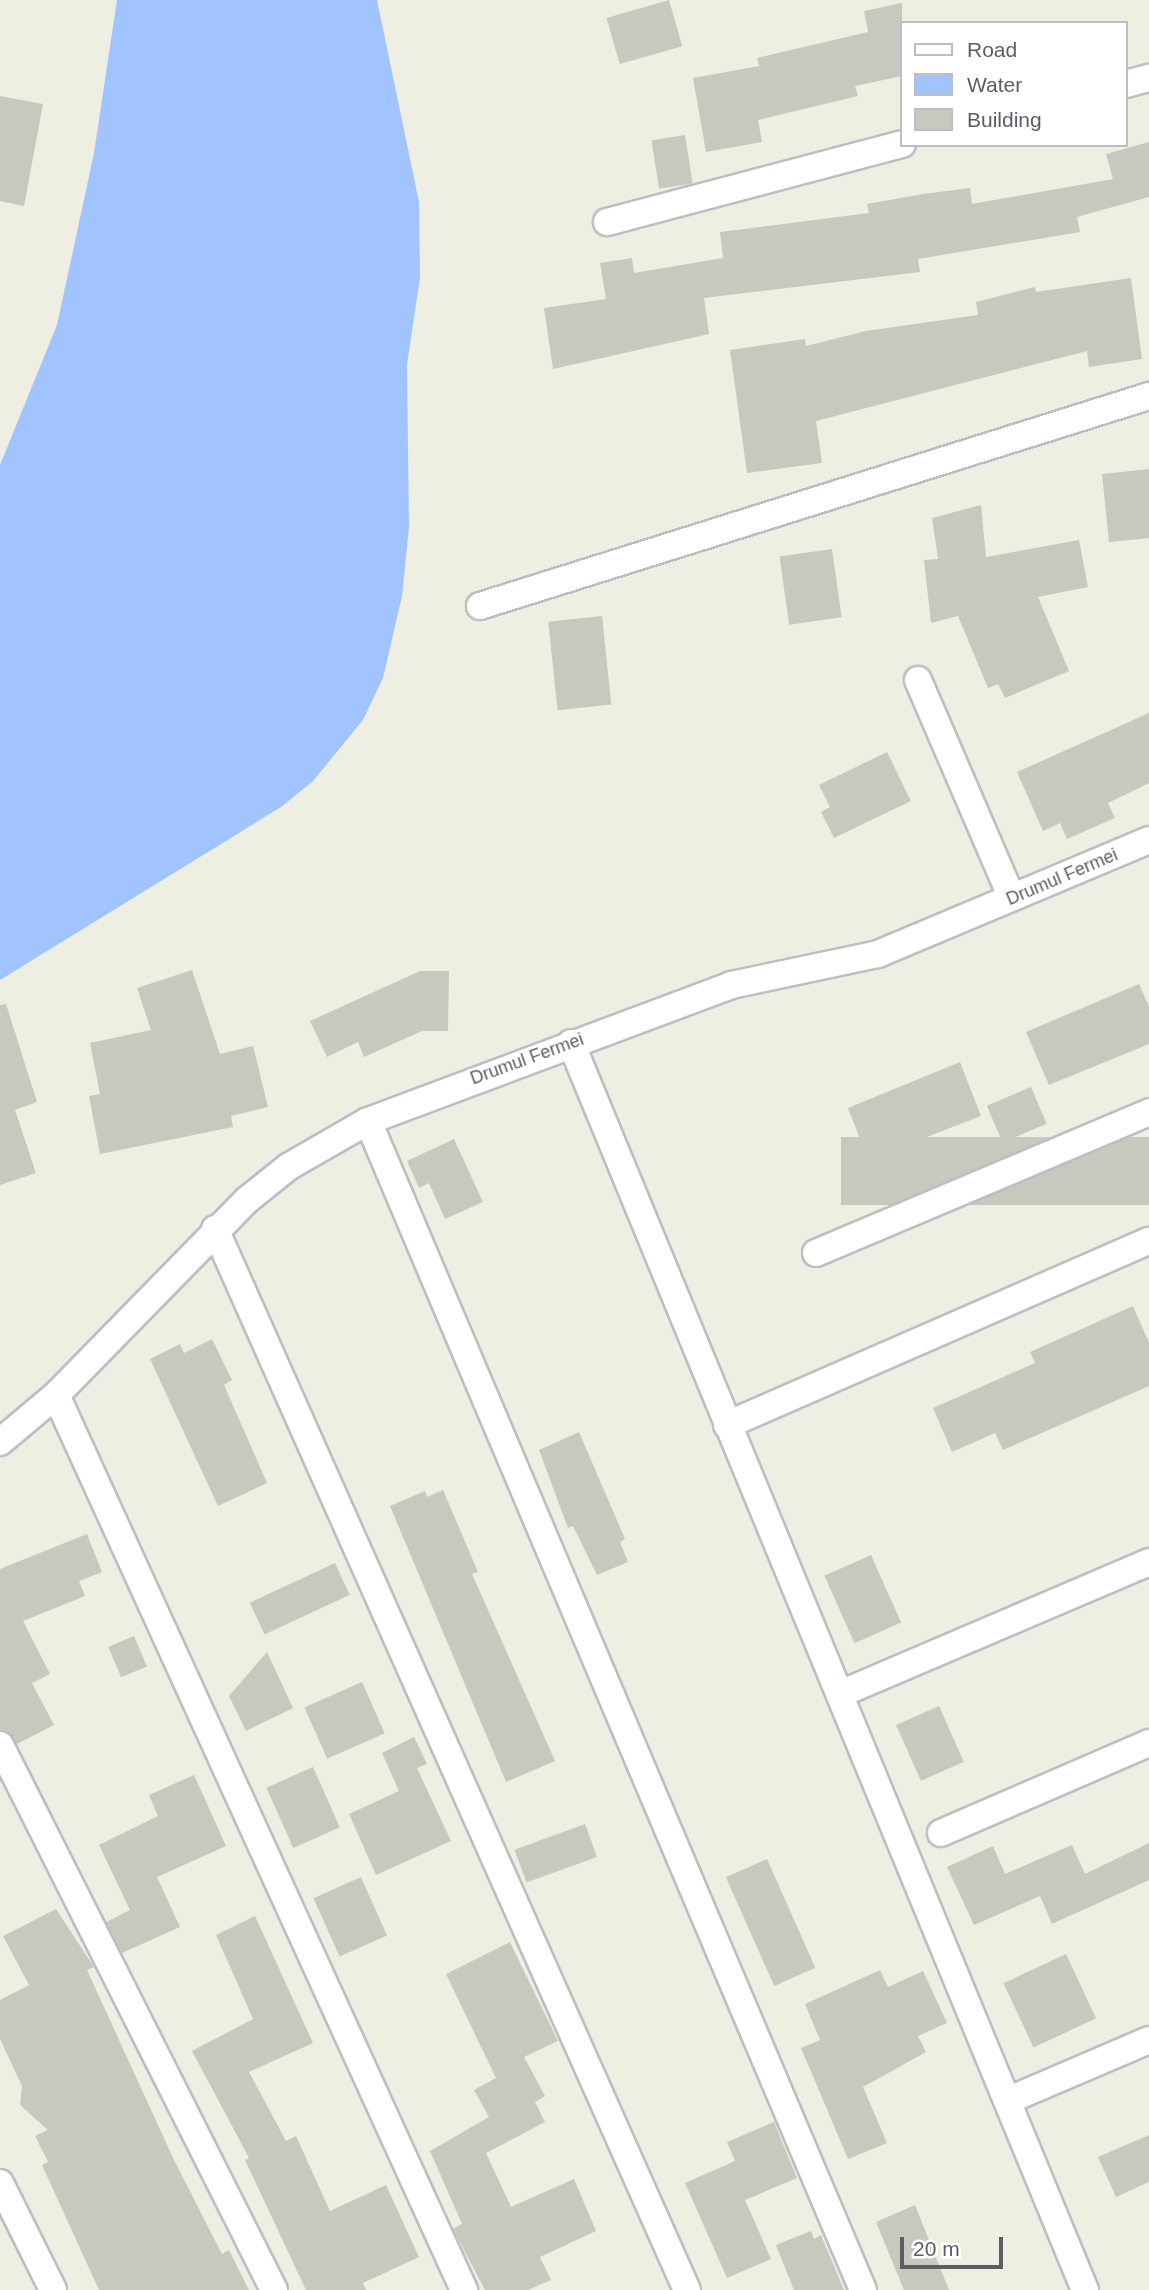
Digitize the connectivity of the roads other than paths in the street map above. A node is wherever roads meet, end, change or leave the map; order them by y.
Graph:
1 (1149, 78) edge
2 (1128, 83) edge
3 (900, 145) edge
4 (607, 222) dead end
5 (1149, 396) edge
6 (480, 606) dead end
7 (918, 680) dead end
8 (1149, 840) edge
9 (1013, 898) junction
10 (571, 1043) junction
11 (1149, 1112) edge
12 (368, 1121) junction
13 (215, 1229) junction
14 (1149, 1241) edge
15 (816, 1253) dead end
16 (56, 1395) junction
17 (727, 1425) junction
18 (0, 1442) edge
19 (1149, 1562) edge
20 (840, 1694) junction
21 (1149, 1743) edge
22 (0, 1745) edge
23 (941, 1833) dead end
24 (1149, 2040) edge
25 (1009, 2100) junction
26 (0, 2183) edge
27 (53, 2290) edge
28 (274, 2290) edge
29 (464, 2290) edge
30 (687, 2290) edge
31 (863, 2290) edge
32 (1085, 2290) edge

1 - 2 street
3 - 4 street
5 - 6 street
7 - 9 street
8 - 9 street, Drumul Fermei
9 - 10 street, Drumul Fermei
10 - 12 street, Drumul Fermei
10 - 17 street
11 - 15 street
12 - 13 street, Drumul Fermei
12 - 31 street
13 - 16 street, Drumul Fermei
13 - 30 street
14 - 17 street
16 - 18 street, Drumul Fermei
16 - 29 street
17 - 20 street
19 - 20 street
20 - 25 street
21 - 23 street
22 - 28 street
24 - 25 street
25 - 32 street
26 - 27 street

